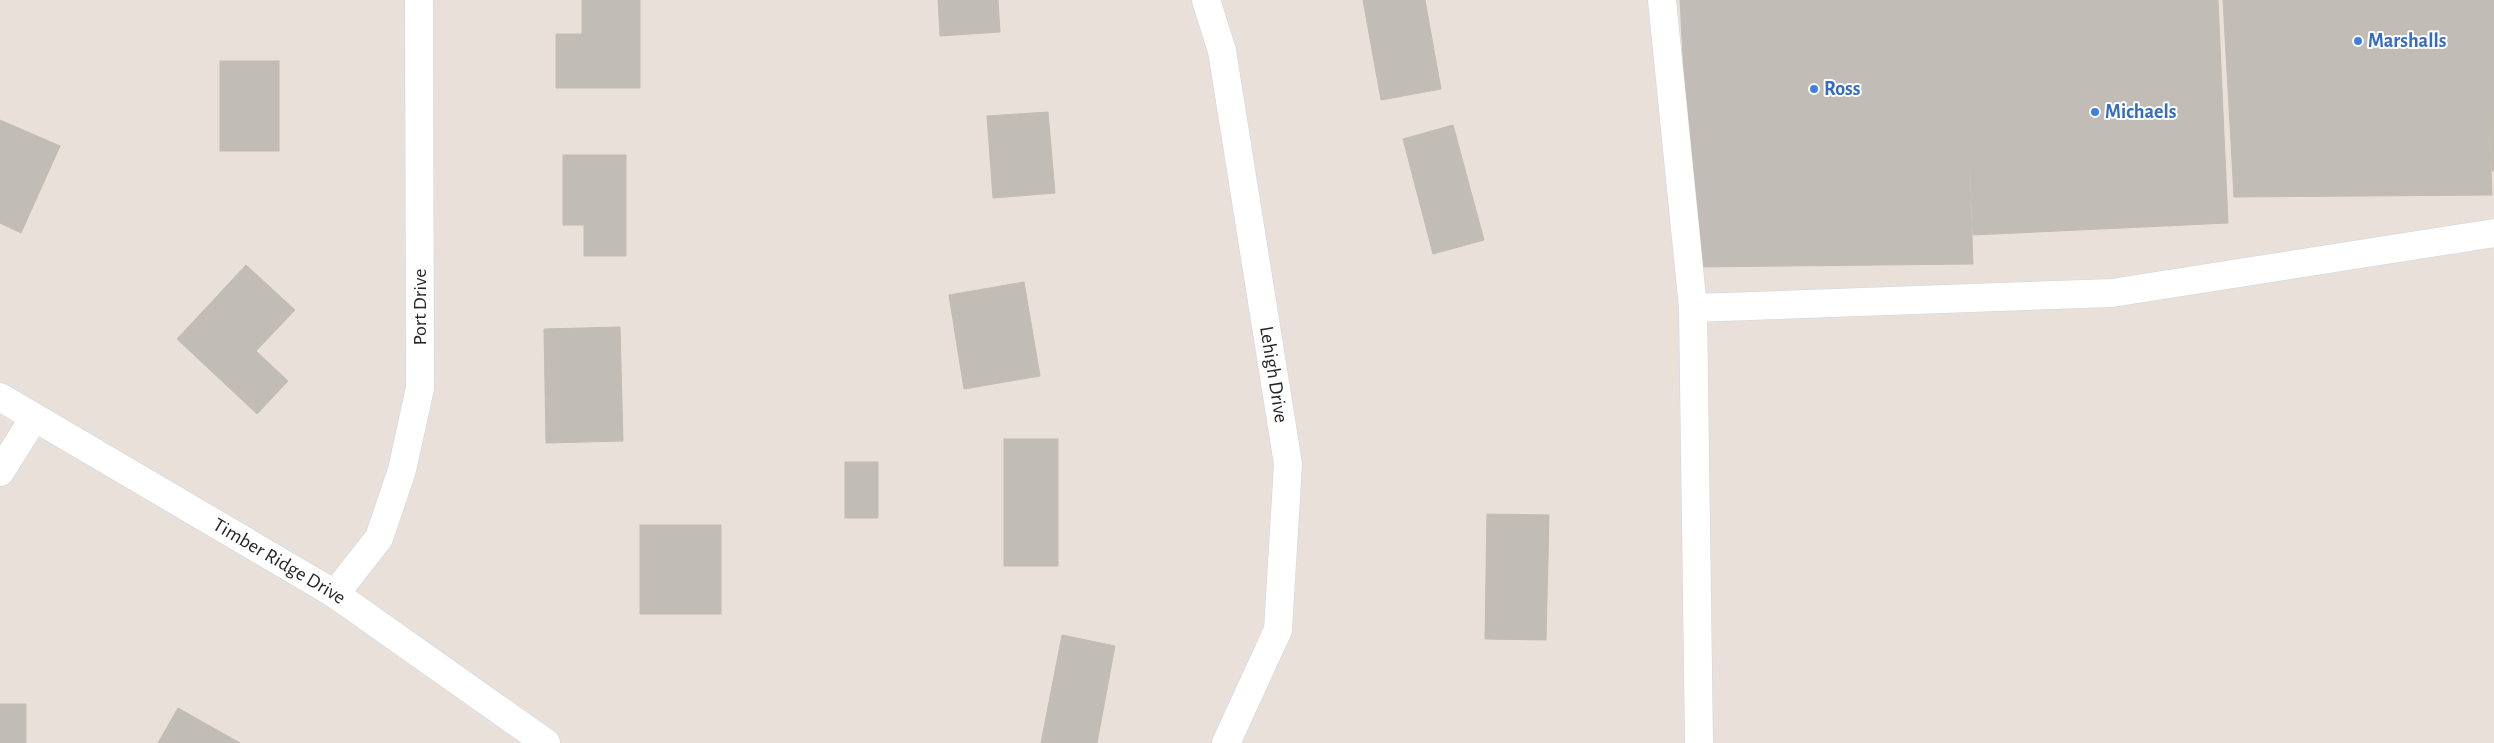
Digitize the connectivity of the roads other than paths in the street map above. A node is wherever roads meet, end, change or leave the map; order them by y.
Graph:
1 (419, 0) edge
2 (1206, 0) edge
3 (1662, 0) edge
4 (2494, 233) edge
5 (1693, 308) junction
6 (0, 397) edge
7 (34, 418) junction
8 (0, 472) edge
9 (335, 594) junction
10 (546, 743) edge
11 (1226, 743) edge
12 (1699, 743) edge

1 - 9 street, Port Drive
2 - 11 street, Lehigh Drive
3 - 5 street
4 - 5 street
5 - 12 street
6 - 7 street, Timber Ridge Drive
7 - 8 street
7 - 9 street, Timber Ridge Drive
9 - 10 street, Timber Ridge Drive

